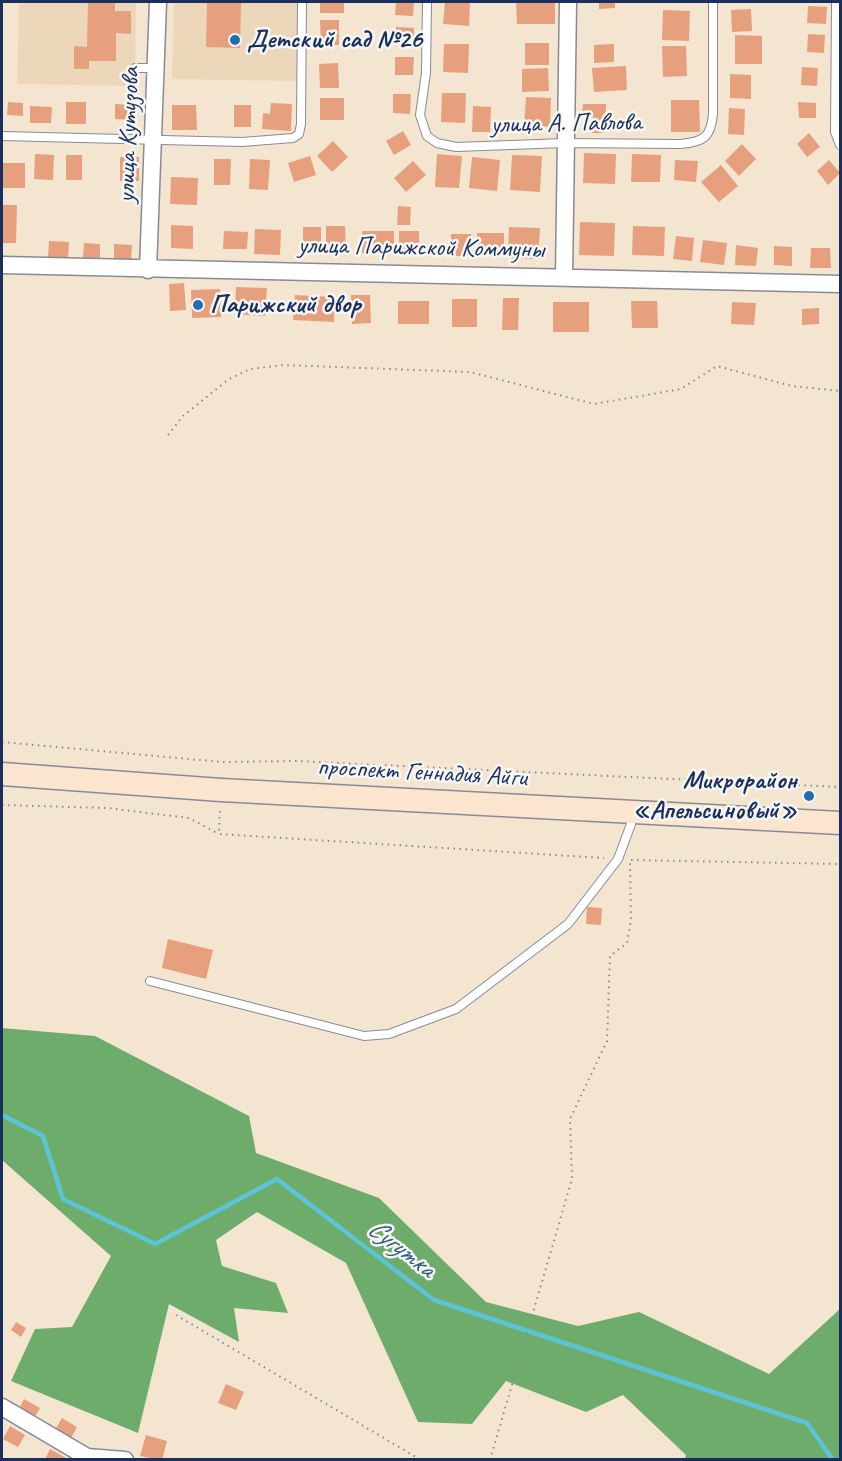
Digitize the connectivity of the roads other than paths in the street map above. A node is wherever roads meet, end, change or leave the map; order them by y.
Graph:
1 (158, 2) edge
2 (302, 2) edge
3 (427, 2) edge
4 (568, 2) edge
5 (713, 2) edge
6 (836, 2) edge
7 (135, 68) dead end
8 (157, 68) junction
9 (2, 136) edge
10 (155, 139) junction
11 (565, 143) junction
12 (840, 145) edge
13 (2, 265) edge
14 (148, 270) junction
15 (564, 276) junction
16 (840, 284) edge
17 (2, 774) edge
18 (2, 787) edge
19 (840, 823) edge
20 (631, 824) junction
21 (840, 836) edge
22 (150, 981) dead end
23 (2, 1407) edge
24 (124, 1460) edge

1 - 8 street, улица Кутузова
2 - 10 lane
3 - 11 lane, улица А. Павлова
4 - 11 street
5 - 11 lane, улица А. Павлова
6 - 12 lane
7 - 8 lane
8 - 10 street, улица Кутузова
9 - 10 lane
10 - 14 street, улица Кутузова
11 - 15 street
13 - 14 street, улица Парижской Коммуны
14 - 15 street, улица Парижской Коммуны
15 - 16 street, улица Парижской Коммуны
17 - 19 main road, проспект Геннадия Айги
18 - 20 main road, проспект Геннадия Айги
20 - 21 main road, проспект Геннадия Айги
20 - 22 lane
23 - 24 street

